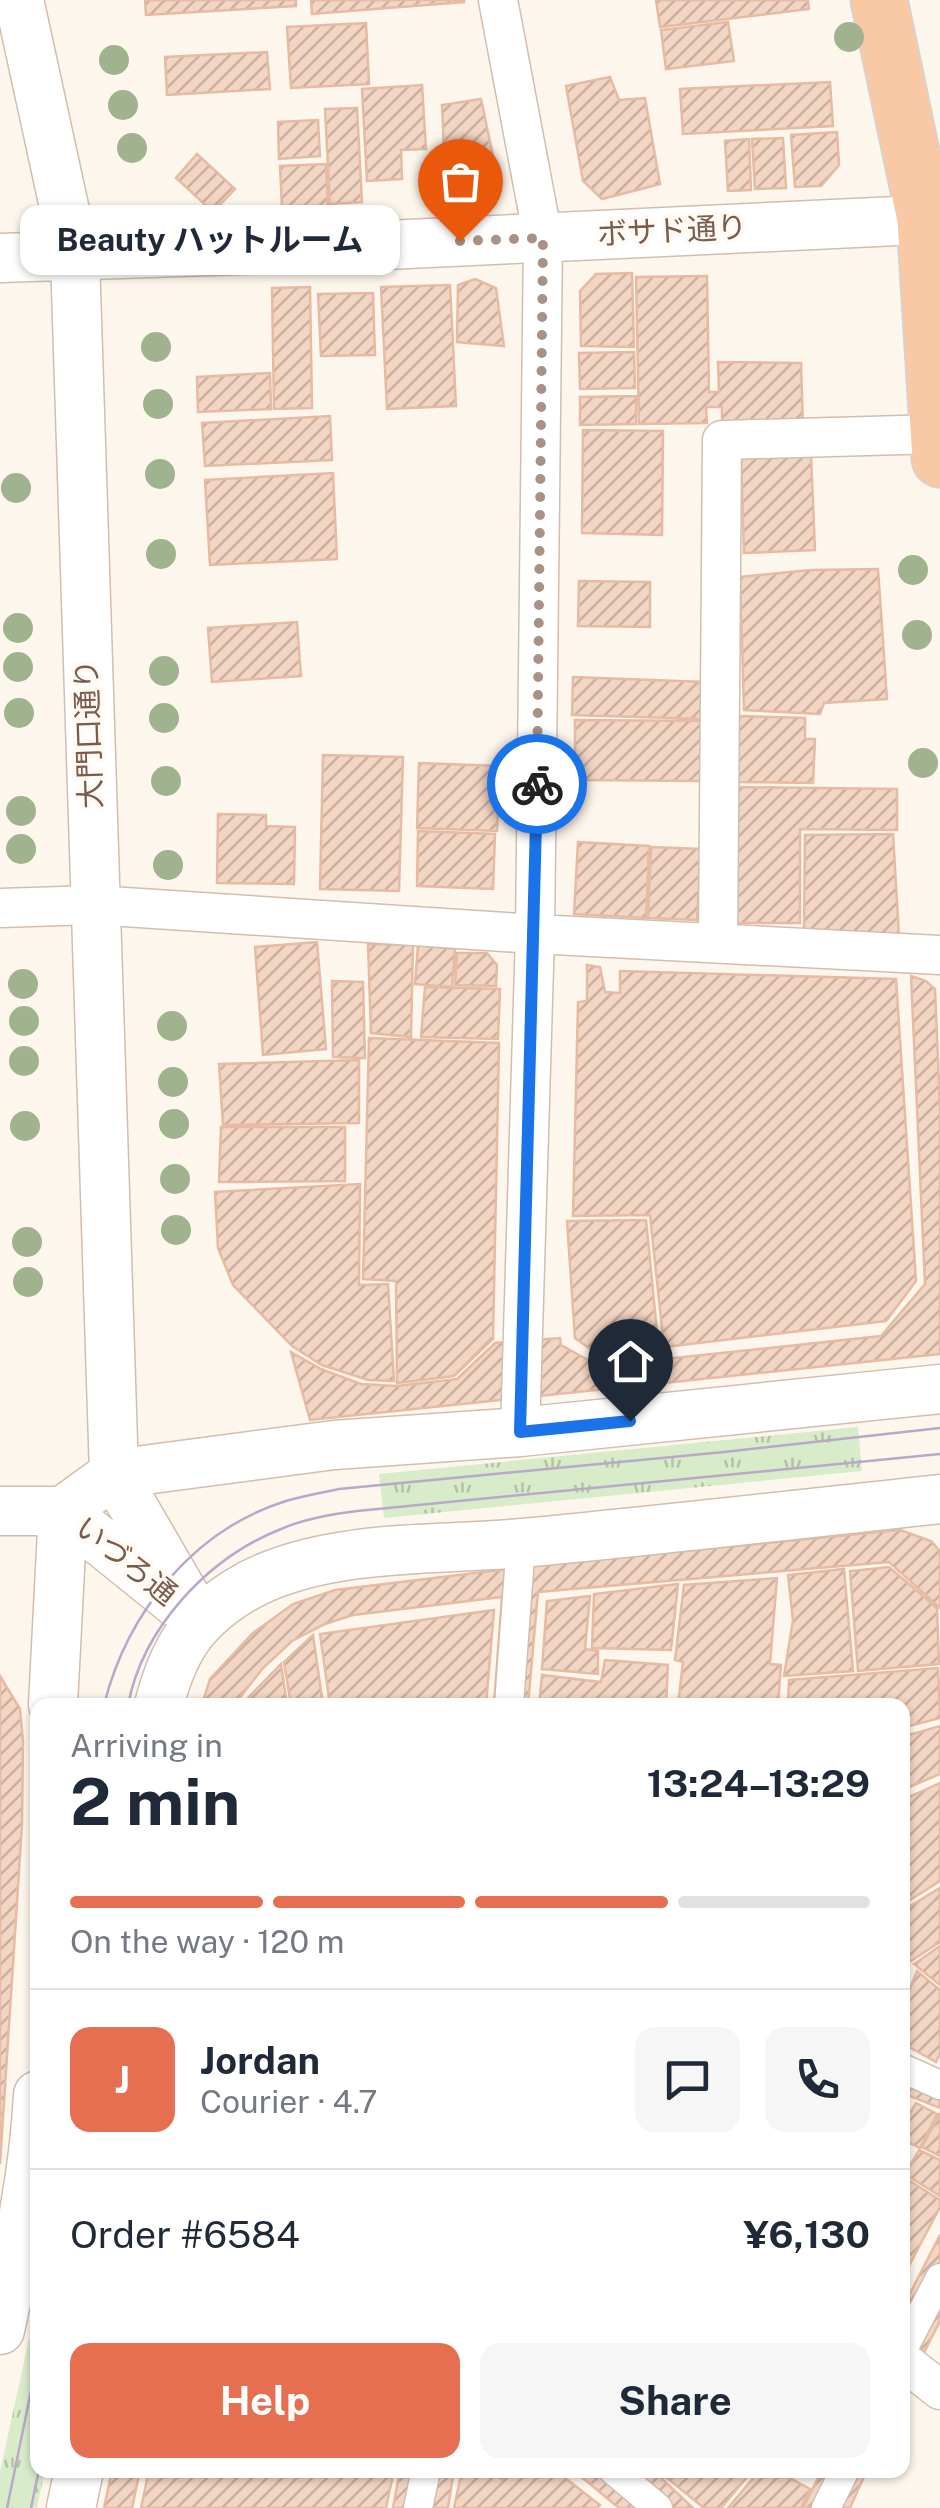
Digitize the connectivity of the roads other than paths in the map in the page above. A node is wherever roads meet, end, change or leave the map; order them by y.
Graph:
1 (19, 0) edge
2 (498, 0) edge
3 (879, 0) edge
4 (932, 219) edge
5 (543, 238) junction
6 (75, 257) junction
7 (0, 258) edge
8 (939, 446) edge
9 (94, 906) junction
10 (0, 908) edge
11 (535, 934) junction
12 (718, 942) junction
13 (940, 955) edge
14 (940, 1390) edge
15 (520, 1432) junction
16 (114, 1474) junction
17 (940, 1499) edge
18 (0, 1511) edge
19 (64, 1511) junction
20 (521, 1543) junction
21 (199, 1620) junction
22 (53, 1698) edge
23 (161, 1698) edge
24 (510, 1698) edge
25 (910, 2072) edge
26 (940, 2085) edge
27 (30, 2171) edge
28 (19, 2238) edge
29 (940, 2278) edge
30 (0, 2330) edge
31 (910, 2336) edge
32 (910, 2366) edge
33 (940, 2390) edge
34 (76, 2478) edge
35 (424, 2478) edge
36 (622, 2478) edge
37 (841, 2478) edge
38 (70, 2508) edge
39 (418, 2508) edge
40 (658, 2508) edge
41 (826, 2508) edge

1 - 6 street, 大門口通り
2 - 5 street
3 - 4 highway
4 - 5 street, ボサド通り
4 - 8 highway
5 - 6 street, ボサド通り
5 - 11 street
6 - 7 street, ボサド通り
6 - 9 street, 大門口通り
8 - 12 street
9 - 10 street
9 - 11 street
9 - 16 street, 大門口通り
11 - 12 street
11 - 15 street
12 - 13 street
14 - 15 street, いづろ通
15 - 16 street, いづろ通
16 - 19 street, いづろ通
16 - 21 street
17 - 20 street, いづろ通
18 - 19 street
19 - 21 street, いづろ通
19 - 22 street
20 - 21 street, いづろ通
20 - 24 street
21 - 23 street
25 - 26 street
27 - 28 street
28 - 30 street
29 - 31 street
32 - 33 street
34 - 38 street
35 - 39 street
36 - 40 street
37 - 41 street

